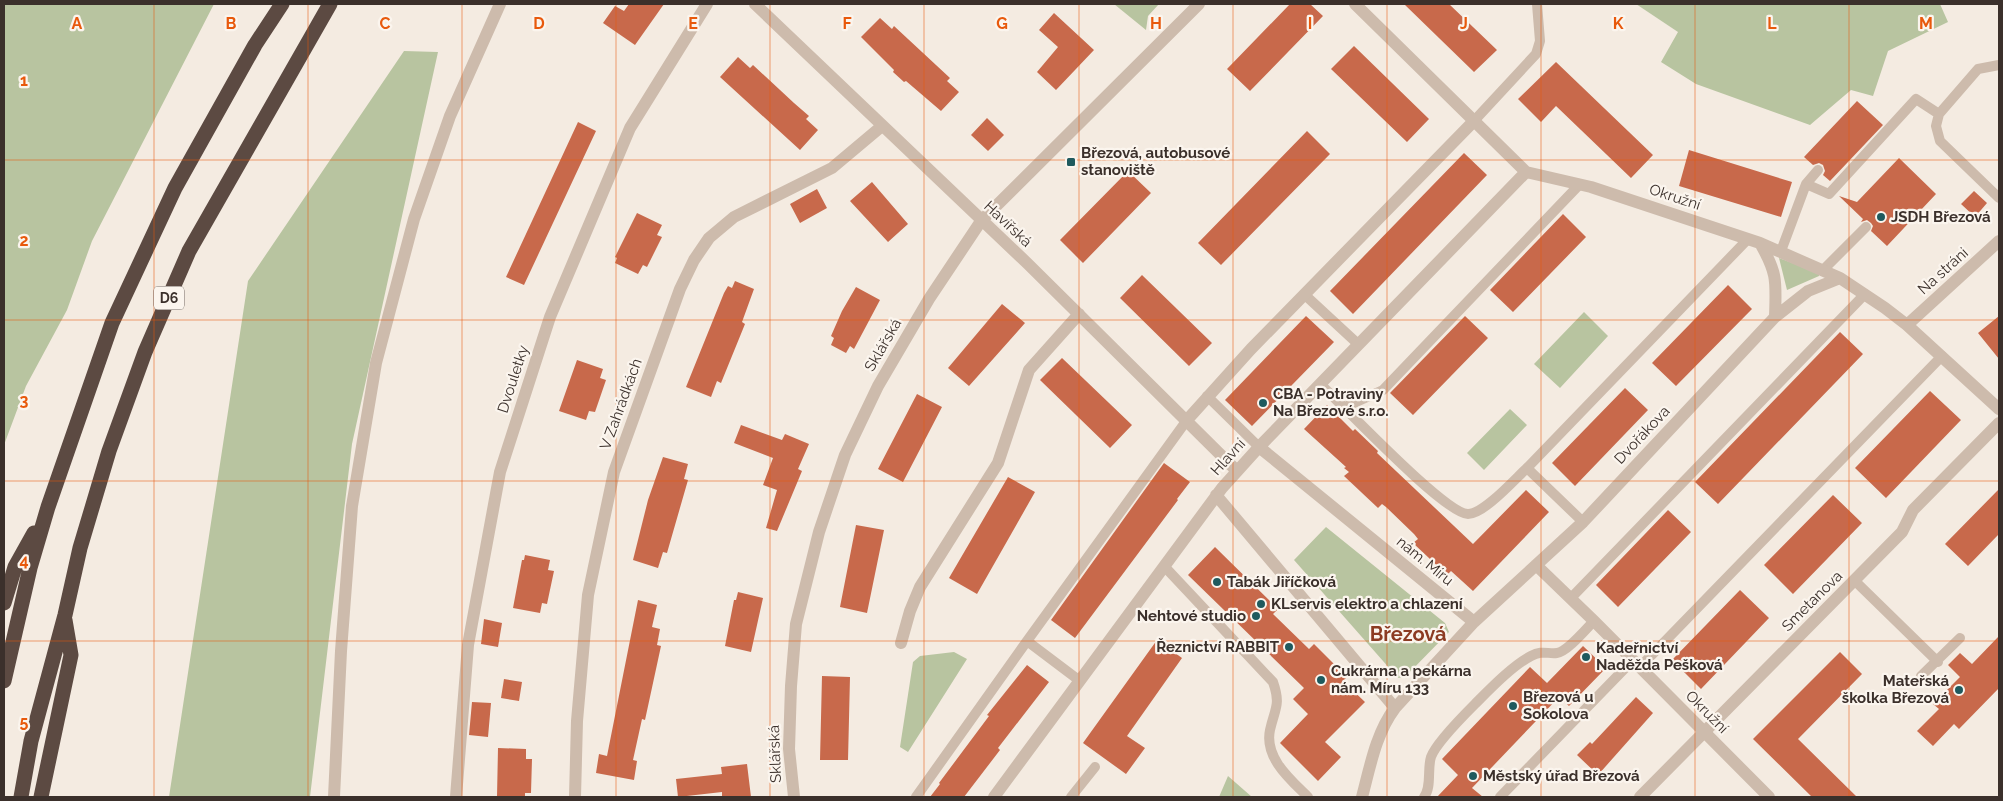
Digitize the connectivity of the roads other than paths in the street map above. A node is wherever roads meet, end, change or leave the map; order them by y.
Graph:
1 (282, 4) edge
2 (330, 4) edge
3 (500, 4) edge
4 (707, 4) edge
5 (755, 4) edge
6 (1200, 4) edge
7 (1355, 4) edge
8 (1538, 4) edge
9 (1999, 66) edge
10 (1939, 114) junction
11 (1473, 122) junction
12 (882, 126) junction
13 (1818, 170) dead end
14 (1526, 172) junction
15 (1580, 184) junction
16 (1806, 184) junction
17 (1999, 198) edge
18 (981, 221) junction
19 (1866, 227) dead end
20 (1754, 241) junction
21 (1999, 241) edge
22 (1781, 251) junction
23 (1823, 270) junction
24 (1840, 278) junction
25 (1865, 294) junction
26 (1305, 295) junction
27 (1078, 314) junction
28 (1775, 317) junction
29 (1907, 325) junction
30 (1358, 344) junction
31 (1942, 356) junction
32 (1320, 384) junction
33 (1207, 396) junction
34 (1345, 407) junction
35 (1999, 410) edge
36 (1187, 420) junction
37 (1999, 423) edge
38 (1259, 447) junction
39 (1527, 468) junction
40 (1237, 470) junction
41 (1216, 495) junction
42 (48, 508) junction
43 (1583, 522) junction
44 (1536, 565) junction
45 (1164, 566) junction
46 (1855, 581) junction
47 (1571, 598) junction
48 (4, 603) edge
49 (64, 615) junction
50 (1594, 621) junction
51 (1474, 622) junction
52 (1960, 638) dead end
53 (901, 642) dead end
54 (1027, 642) junction
55 (1938, 662) junction
56 (1636, 664) junction
57 (1921, 676) dead end
58 (4, 681) edge
59 (1080, 681) junction
60 (1395, 708) junction
61 (1704, 731) junction
62 (1095, 768) dead end
63 (21, 797) edge
64 (41, 797) edge
65 (334, 797) edge
66 (456, 797) edge
67 (575, 797) edge
68 (794, 797) edge
69 (916, 797) edge
70 (994, 797) edge
71 (1071, 797) edge
72 (1308, 797) edge
73 (1362, 797) edge
74 (1424, 797) edge
75 (1500, 797) edge
76 (1640, 797) edge
77 (1769, 797) edge

1 - 42 highway, D6
2 - 49 highway, D6
3 - 65 street
4 - 66 street, Dvouletky
5 - 12 street, Havířská
6 - 18 street, Sklářská
7 - 11 street
8 - 11 lane
9 - 10 lane
10 - 16 lane
10 - 17 lane
11 - 14 street
11 - 26 street
12 - 18 street, Havířská
12 - 67 street, V Zahrádkách
13 - 16 lane
14 - 15 street, Okružní
14 - 30 street, Hlavní
15 - 20 street, Okružní
15 - 34 lane
16 - 22 lane
18 - 27 street, Havířská
18 - 68 street, Sklářská
19 - 23 lane
20 - 22 street, Okružní
20 - 28 street
20 - 39 lane
21 - 29 street, Na stráni
22 - 23 street, Okružní
23 - 24 street, Okružní
24 - 25 street, Okružní
24 - 28 street, Dvořákova
25 - 29 street, Okružní
25 - 47 lane
26 - 30 lane
26 - 33 street
27 - 36 street, Havířská
27 - 53 street
28 - 43 street, Dvořákova
29 - 31 street, Okružní
30 - 32 street, Hlavní
31 - 35 street, Okružní
31 - 56 lane
32 - 34 lane
32 - 38 street, Hlavní
33 - 36 street
33 - 38 lane
34 - 39 lane
36 - 40 street, Havířská
36 - 54 lane
37 - 46 street, Smetanova
38 - 40 street, Hlavní
38 - 51 street, nám. Míru
39 - 43 lane
40 - 41 street, Hlavní
41 - 45 street, Hlavní
41 - 60 street
42 - 48 highway
42 - 58 highway, D6
43 - 44 street, Dvořákova
44 - 47 street, Okružní
44 - 51 street, Dvořákova
45 - 59 street, Hlavní
45 - 72 lane
46 - 55 lane
46 - 61 street, Smetanova
47 - 50 street, Okružní
49 - 63 highway, D6
49 - 64 highway
50 - 56 street, Okružní
50 - 74 lane
51 - 60 street
52 - 55 lane
54 - 59 lane
54 - 69 lane
55 - 57 lane
56 - 61 street, Okružní
56 - 75 lane
59 - 70 street, Hlavní
60 - 73 street
61 - 76 street, Smetanova
61 - 77 street, Okružní
62 - 71 lane

